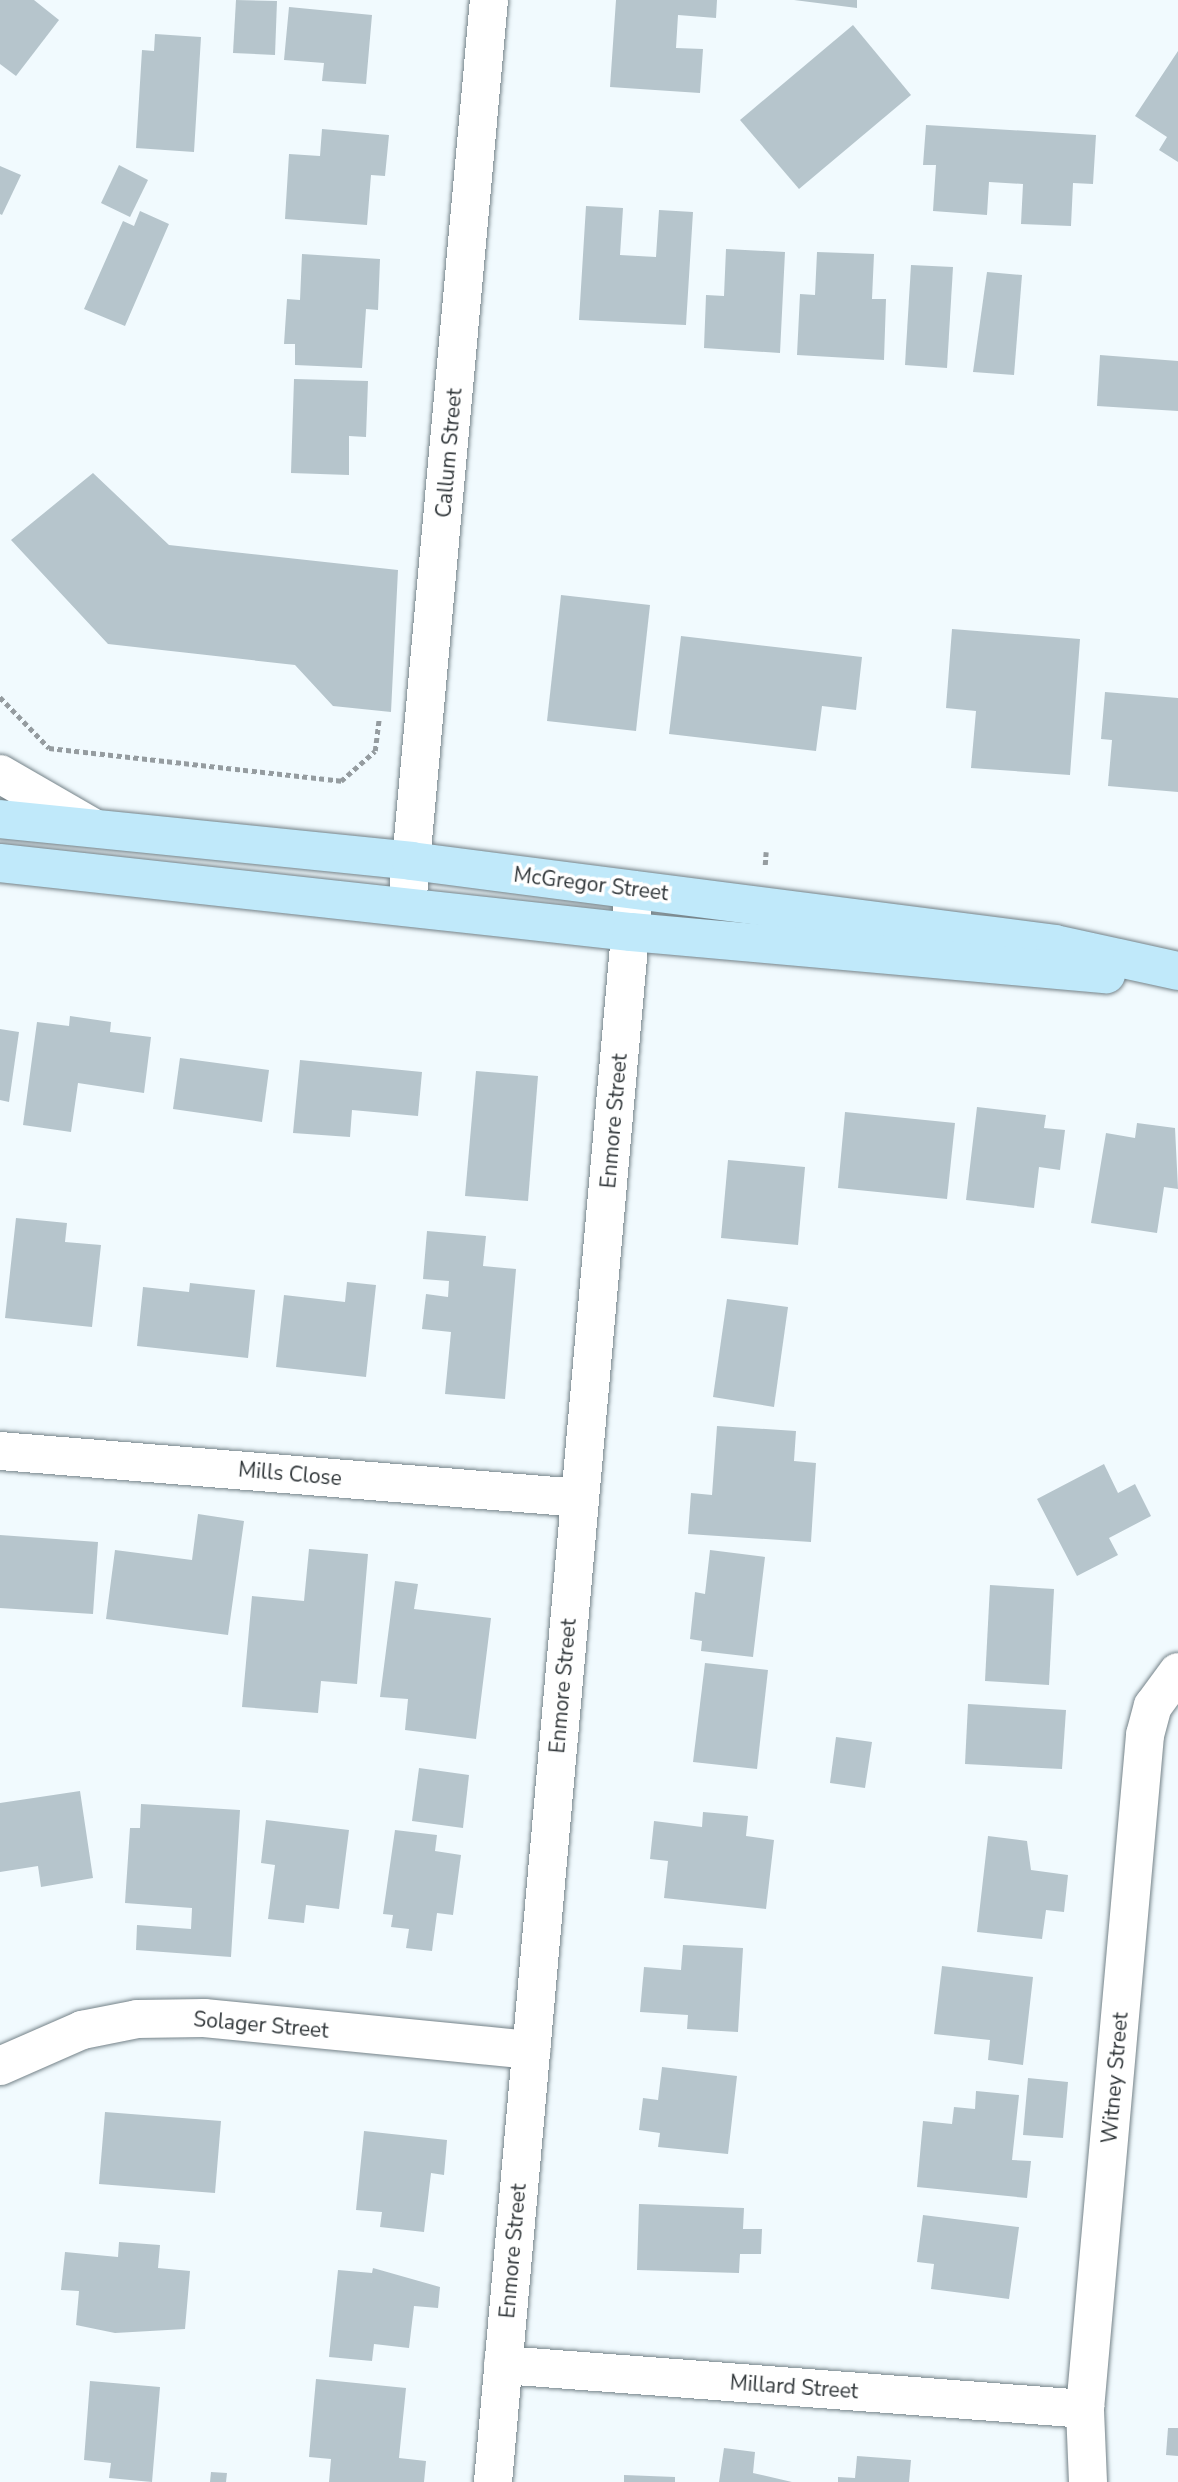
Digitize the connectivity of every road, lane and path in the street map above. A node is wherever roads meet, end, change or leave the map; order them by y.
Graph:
1 (489, 0) edge
2 (0, 697) edge
3 (380, 711) dead end
4 (0, 774) edge
5 (0, 820) edge
6 (90, 826) junction
7 (411, 861) junction
8 (0, 863) edge
9 (634, 890) junction
10 (407, 906) junction
11 (631, 932) junction
12 (1178, 971) edge
13 (1178, 977) edge
14 (0, 1451) edge
15 (580, 1498) junction
16 (1172, 1675) edge
17 (531, 2050) junction
18 (0, 2066) edge
19 (503, 2365) junction
20 (1085, 2409) junction
21 (493, 2482) edge
22 (1088, 2482) edge

1 - 7 street, Callum Street
2 - 3 path
4 - 6 street
5 - 6 main road, McGregor Street
6 - 7 main road, McGregor Street
7 - 9 main road, McGregor Street
7 - 10 street, Callum Street
8 - 10 main road, McGregor Street
9 - 11 street, Enmore Street
9 - 12 main road, McGregor Street
10 - 11 main road, McGregor Street
11 - 13 main road, McGregor Street
11 - 15 street, Enmore Street
14 - 15 street, Mills Close
15 - 17 street, Enmore Street
16 - 20 street, Witney Street
17 - 18 street, Solager Street
17 - 19 street, Enmore Street
19 - 20 street, Millard Street
19 - 21 street, Enmore Street
20 - 22 street, Witney Street

